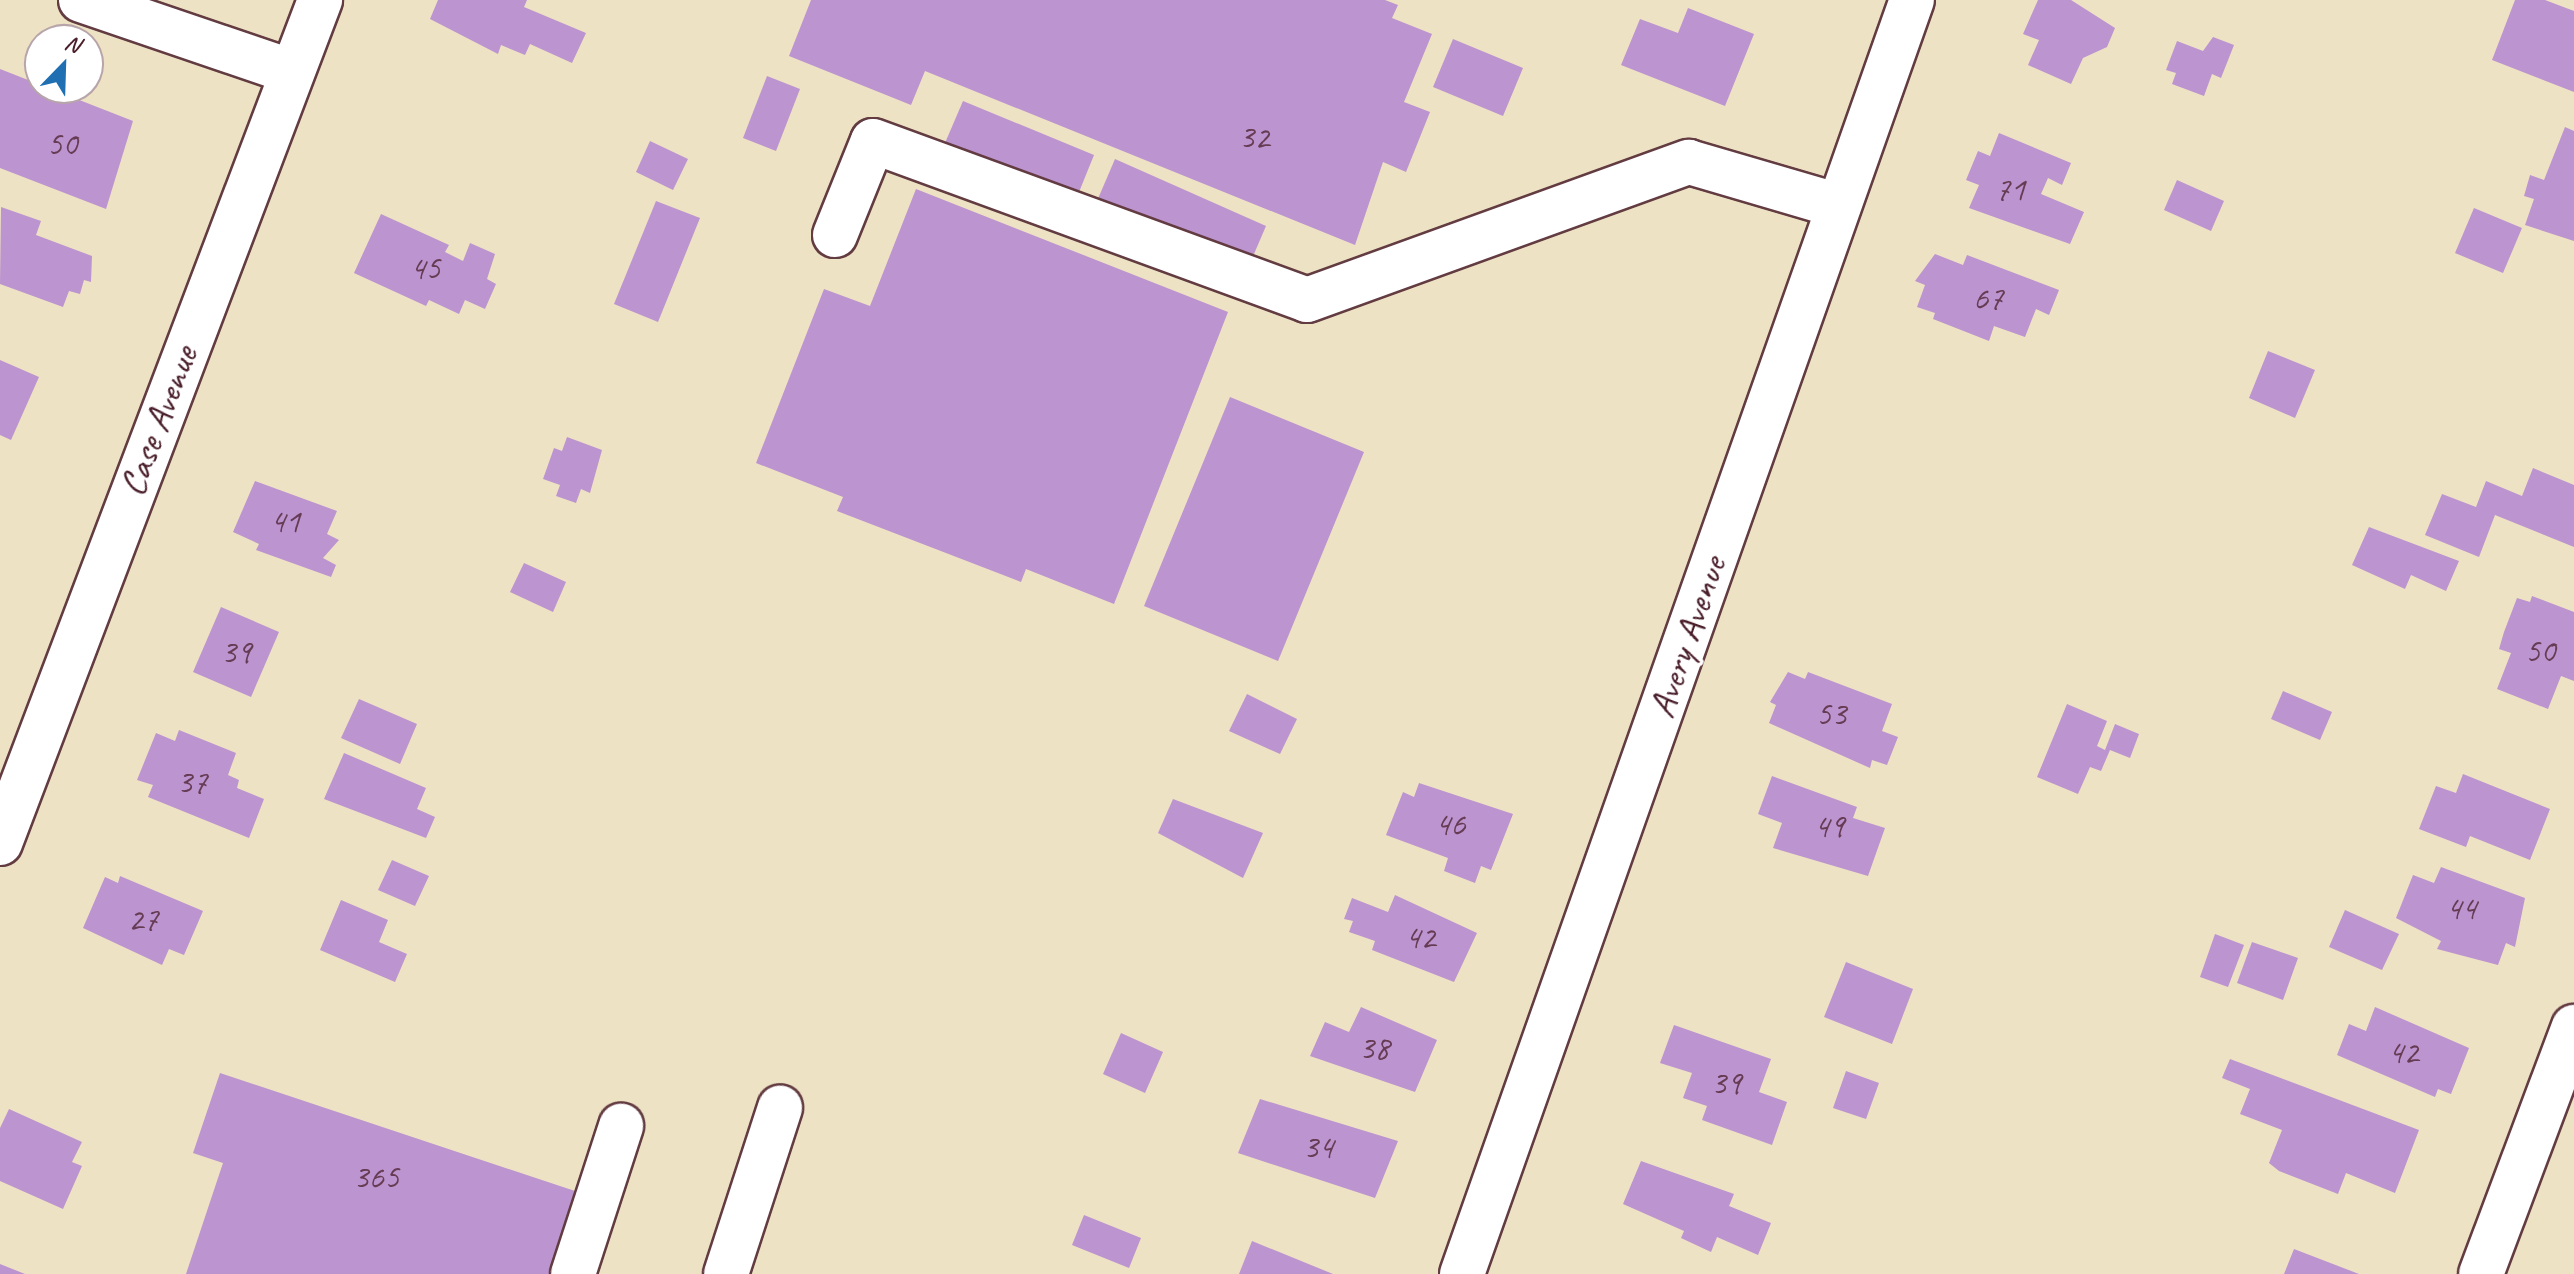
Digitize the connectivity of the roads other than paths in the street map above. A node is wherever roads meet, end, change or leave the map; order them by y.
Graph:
1 (81, 0) edge
2 (320, 0) edge
3 (1912, 0) edge
4 (292, 72) junction
5 (1839, 206) junction
6 (835, 235) dead end
7 (0, 843) edge
8 (2574, 1027) edge
9 (780, 1108) dead end
10 (621, 1126) dead end
11 (573, 1274) edge
12 (726, 1274) edge
13 (1462, 1274) edge
14 (2481, 1274) edge

1 - 4 street
2 - 4 street, Case Avenue
3 - 5 street, Avery Avenue
4 - 7 street, Case Avenue
5 - 6 street
5 - 13 street, Avery Avenue
8 - 14 street
9 - 12 street
10 - 11 street

